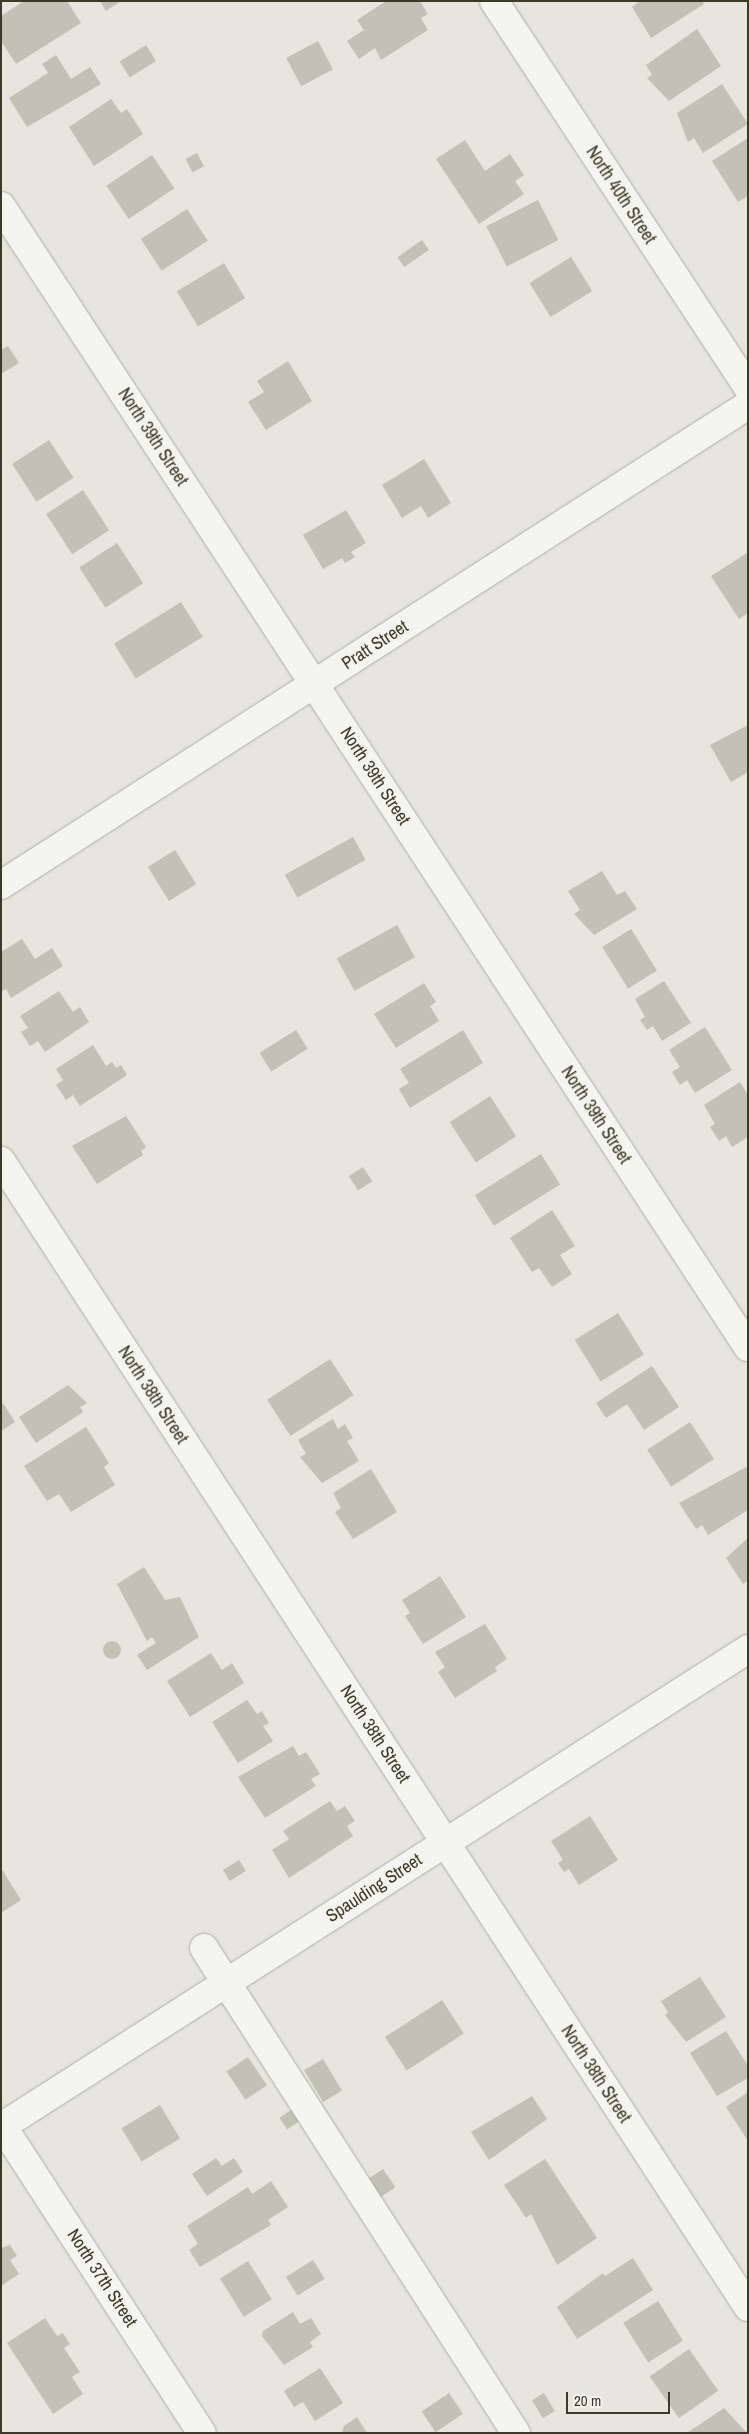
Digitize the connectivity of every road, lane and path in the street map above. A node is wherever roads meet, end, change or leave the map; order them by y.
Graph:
1 (494, 1) edge
2 (1, 206) edge
3 (748, 388) edge
4 (748, 405) edge
5 (314, 684) junction
6 (1, 885) edge
7 (1, 1161) edge
8 (748, 1347) edge
9 (748, 1648) edge
10 (445, 1842) junction
11 (204, 1948) dead end
12 (226, 1983) junction
13 (2, 2126) edge
14 (748, 2307) edge
15 (202, 2433) edge
16 (516, 2433) edge

1 - 3 street, North 40th Street
2 - 5 street, North 39th Street
4 - 5 street, Pratt Street
5 - 6 street, Pratt Street
5 - 8 street, North 39th Street
7 - 10 street, North 38th Street
9 - 10 street, Spaulding Street
10 - 12 street, Spaulding Street
10 - 14 street, North 38th Street
11 - 12 street
12 - 13 street, Spaulding Street
12 - 16 street
13 - 15 street, North 37th Street

